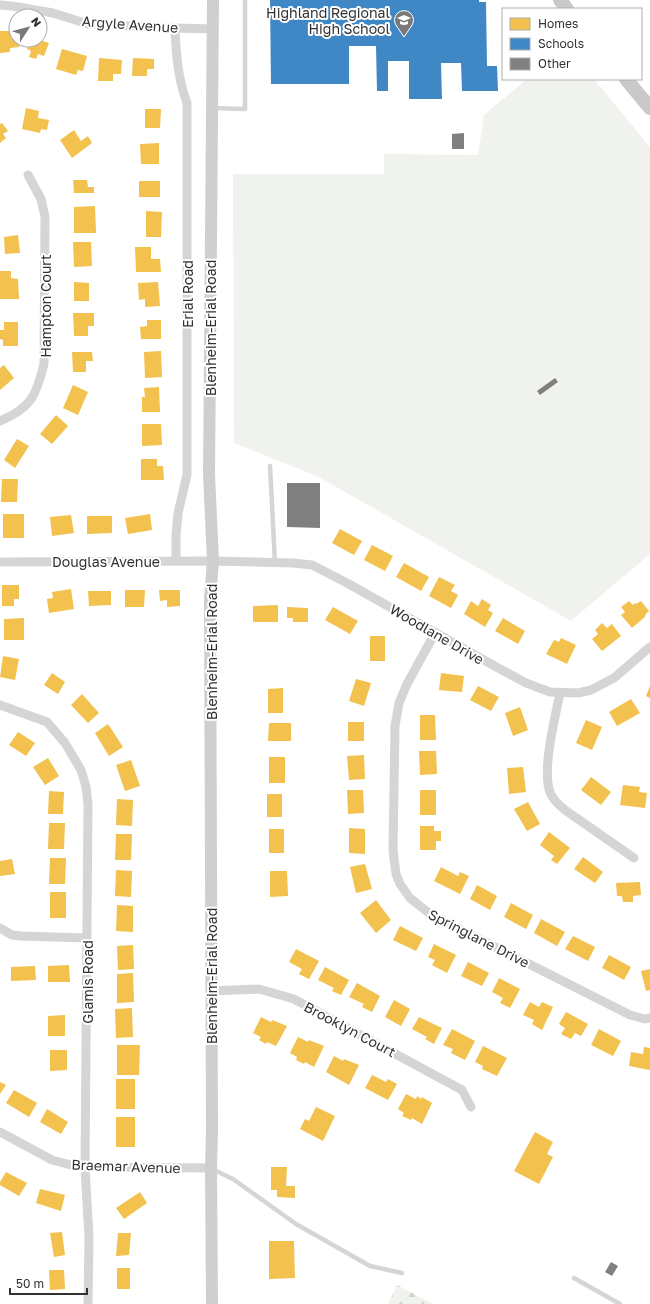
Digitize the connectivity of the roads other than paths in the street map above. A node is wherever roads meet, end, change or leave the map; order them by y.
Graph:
1 (213, 0) edge
2 (245, 0) edge
3 (560, 0) edge
4 (0, 5) edge
5 (566, 8) edge
6 (175, 28) junction
7 (213, 29) junction
8 (627, 80) edge
9 (212, 108) junction
10 (650, 108) edge
11 (28, 175) dead end
12 (0, 421) edge
13 (270, 466) dead end
14 (213, 560) junction
15 (176, 561) junction
16 (0, 562) edge
17 (275, 562) junction
18 (435, 632) junction
19 (650, 648) edge
20 (560, 693) junction
21 (0, 705) edge
22 (634, 858) dead end
23 (0, 928) edge
24 (87, 938) junction
25 (211, 991) junction
26 (650, 1018) edge
27 (471, 1107) dead end
28 (0, 1132) edge
29 (85, 1167) junction
30 (211, 1168) junction
31 (402, 1273) dead end
32 (574, 1278) dead end
33 (88, 1304) edge
34 (212, 1304) edge
35 (620, 1304) edge

1 - 7 main road, Blenheim-Erial Road
2 - 9 lane
3 - 5 main road
4 - 6 street, Argyle Avenue
6 - 7 street, Argyle Avenue
6 - 15 street, Erial Road
7 - 9 main road, Blenheim-Erial Road
8 - 10 main road
9 - 14 main road, Blenheim-Erial Road
11 - 12 street, Hampton Court
13 - 17 lane
14 - 15 street, Douglas Avenue
14 - 17 street, Woodlane Drive
14 - 25 main road, Blenheim-Erial Road
15 - 16 street, Douglas Avenue
17 - 18 street, Woodlane Drive
18 - 20 street, Woodlane Drive
18 - 26 street, Springlane Drive
19 - 20 street, Woodlane Drive
20 - 22 street
21 - 24 street, Glamis Road
23 - 24 street
24 - 29 street, Glamis Road
25 - 27 street, Brooklyn Court
25 - 30 main road, Blenheim-Erial Road
28 - 29 street, Braemar Avenue
29 - 30 street, Braemar Avenue
29 - 33 street, Glamis Road
30 - 31 lane
30 - 34 main road, Blenheim-Erial Road
32 - 35 lane

